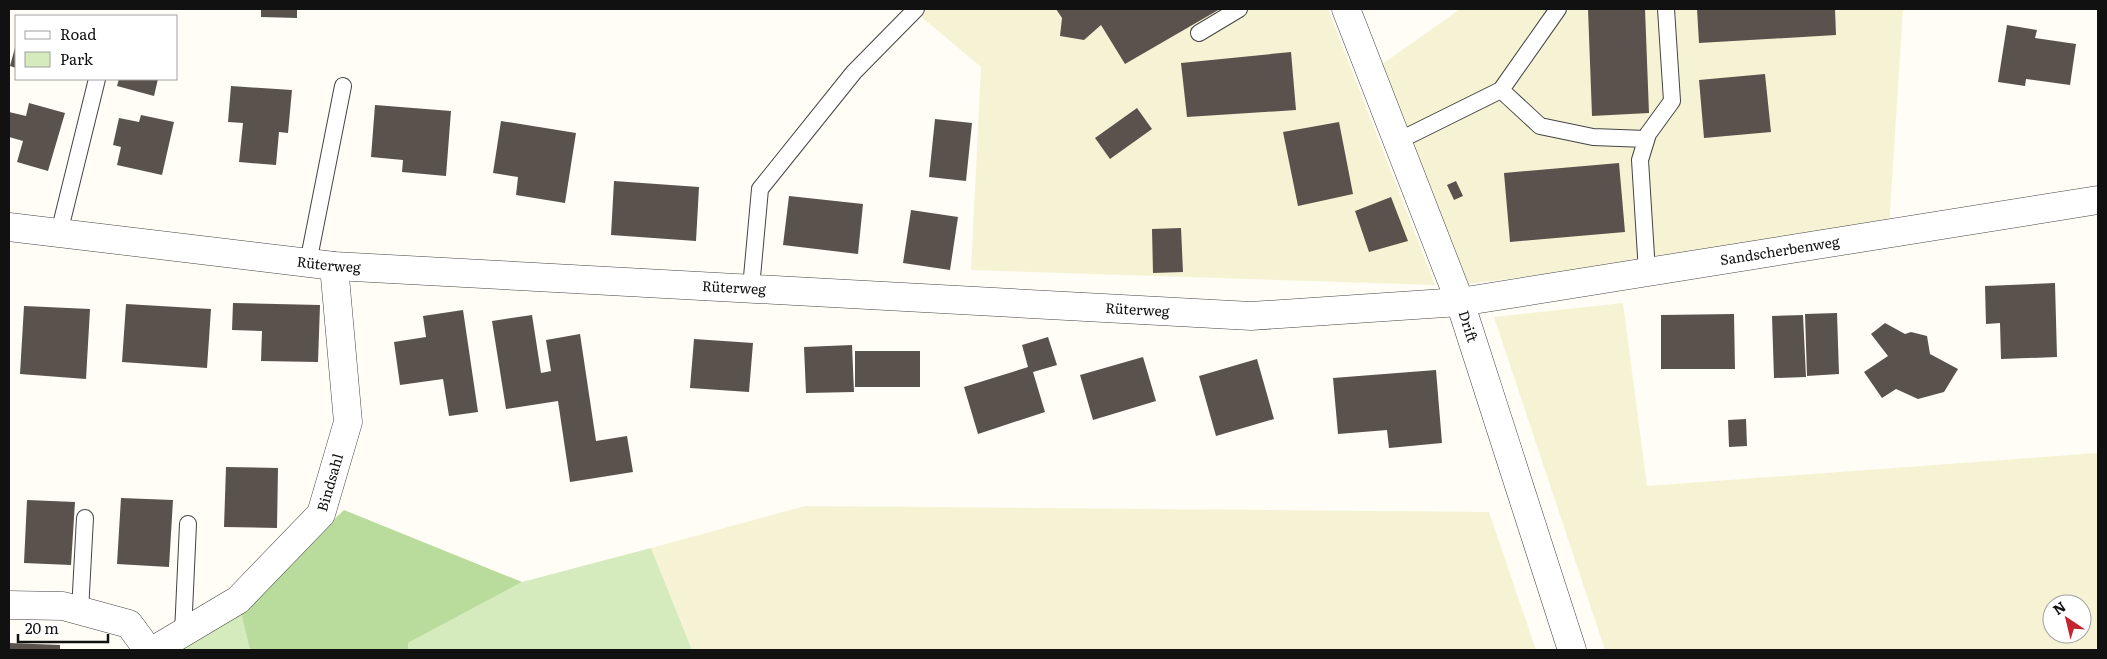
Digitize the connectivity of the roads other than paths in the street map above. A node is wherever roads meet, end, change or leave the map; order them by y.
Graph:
1 (916, 9) edge
2 (1239, 9) edge
3 (1346, 9) edge
4 (1558, 9) edge
5 (1666, 9) edge
6 (1200, 33) dead end
7 (97, 80) edge
8 (343, 86) dead end
9 (1501, 90) junction
10 (1646, 139) junction
11 (1398, 141) junction
12 (2098, 200) edge
13 (9, 227) edge
14 (59, 233) junction
15 (321, 264) junction
16 (1647, 272) junction
17 (751, 288) junction
18 (1460, 302) junction
19 (84, 518) dead end
20 (188, 524) dead end
21 (9, 605) edge
22 (80, 611) junction
23 (183, 633) junction
24 (148, 650) edge
25 (154, 650) edge
26 (1572, 650) edge

1 - 17 lane
2 - 6 lane
3 - 11 street, Drift
4 - 9 lane
5 - 10 lane
7 - 14 lane
8 - 15 lane
9 - 10 lane
9 - 11 lane
10 - 16 lane
11 - 18 street, Drift
12 - 16 street, Sandscherbenweg
13 - 14 street, Rüterweg
14 - 15 street, Rüterweg
15 - 17 street, Rüterweg
15 - 23 street, Bindsahl
16 - 18 street, Sandscherbenweg
17 - 18 street, Rüterweg
18 - 26 street, Drift
19 - 22 lane
20 - 23 lane
21 - 22 street
22 - 24 street
23 - 25 street, Bindsahl

